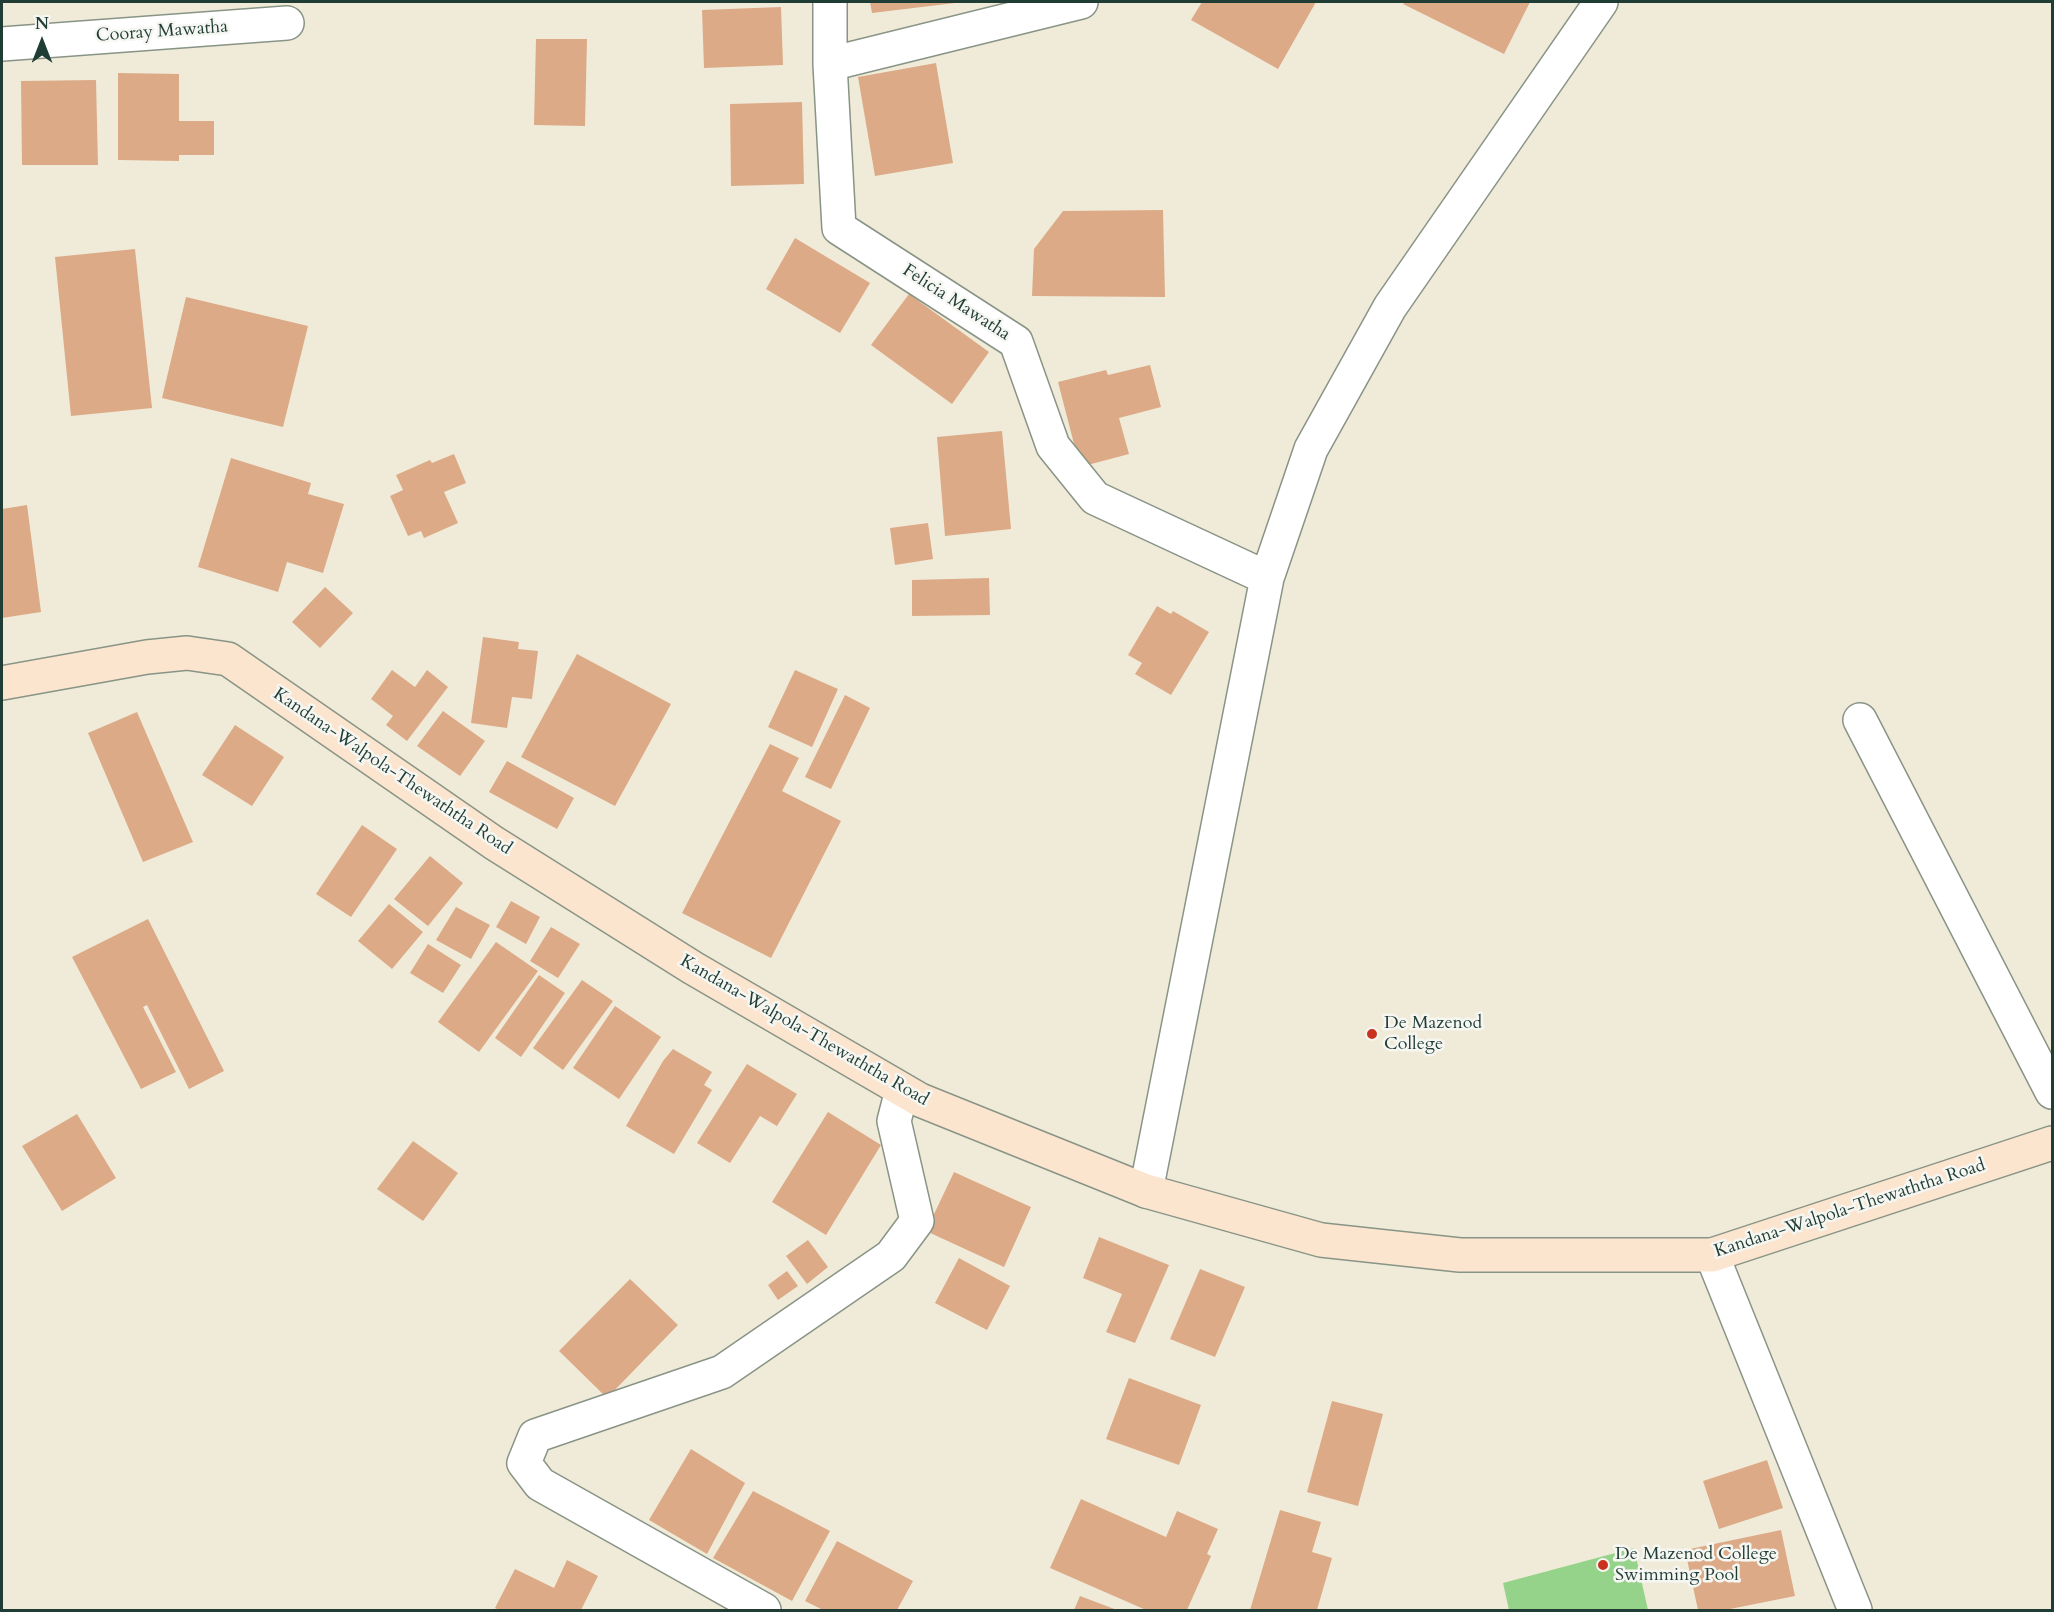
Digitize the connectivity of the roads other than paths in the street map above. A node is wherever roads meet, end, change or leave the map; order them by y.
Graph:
1 (830, 2) edge
2 (1081, 2) edge
3 (1601, 2) edge
4 (287, 22) dead end
5 (2, 44) edge
6 (830, 64) junction
7 (1267, 578) junction
8 (2, 683) edge
9 (1860, 720) dead end
10 (902, 1090) junction
11 (2052, 1092) edge
12 (2052, 1143) edge
13 (1146, 1191) junction
14 (1712, 1255) junction
15 (764, 1611) edge
16 (1855, 1611) edge

1 - 6 street, Felicia Mawatha
2 - 6 street
3 - 7 street
4 - 5 street, Cooray Mawatha
6 - 7 street, Felicia Mawatha
7 - 13 street
8 - 10 street, Kandana-Walpola-Thewaththa Road
9 - 11 street
10 - 13 street, Kandana-Walpola-Thewaththa Road
10 - 15 street
12 - 14 street, Kandana-Walpola-Thewaththa Road
13 - 14 street, Kandana-Walpola-Thewaththa Road
14 - 16 street

